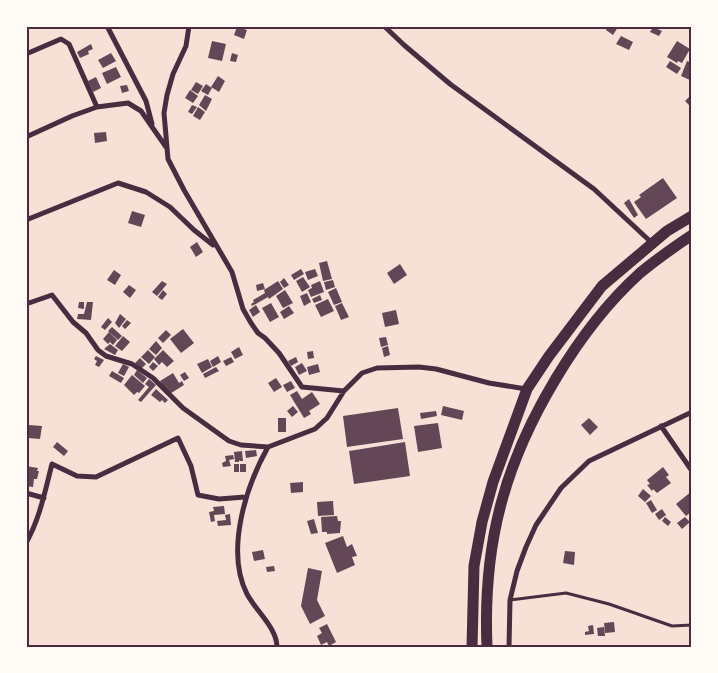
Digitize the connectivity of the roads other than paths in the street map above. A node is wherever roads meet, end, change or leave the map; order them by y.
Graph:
1 (108, 26) edge
2 (189, 26) edge
3 (384, 26) edge
4 (26, 54) edge
5 (97, 108) junction
6 (153, 126) junction
7 (26, 137) edge
8 (167, 148) junction
9 (692, 216) edge
10 (26, 220) edge
11 (692, 235) edge
12 (652, 244) junction
13 (216, 246) junction
14 (26, 304) edge
15 (527, 389) junction
16 (344, 391) junction
17 (692, 412) edge
18 (662, 426) junction
19 (268, 447) junction
20 (692, 471) edge
21 (26, 493) edge
22 (245, 497) junction
23 (44, 498) junction
24 (26, 543) edge
25 (510, 600) junction
26 (692, 625) edge
27 (277, 647) edge
28 (472, 647) edge
29 (487, 647) edge
30 (508, 647) edge

1 - 6 street
2 - 8 street
3 - 12 street
4 - 5 street
5 - 6 street
5 - 7 street
6 - 8 street
8 - 13 street
9 - 12 highway
10 - 13 street
11 - 29 highway
12 - 15 highway
13 - 16 street
14 - 19 street
15 - 16 street
15 - 28 highway
16 - 19 street
17 - 18 street
18 - 20 street
18 - 25 street
19 - 22 street
21 - 23 street
22 - 23 street
22 - 27 street
23 - 24 street
25 - 26 lane
25 - 30 street

